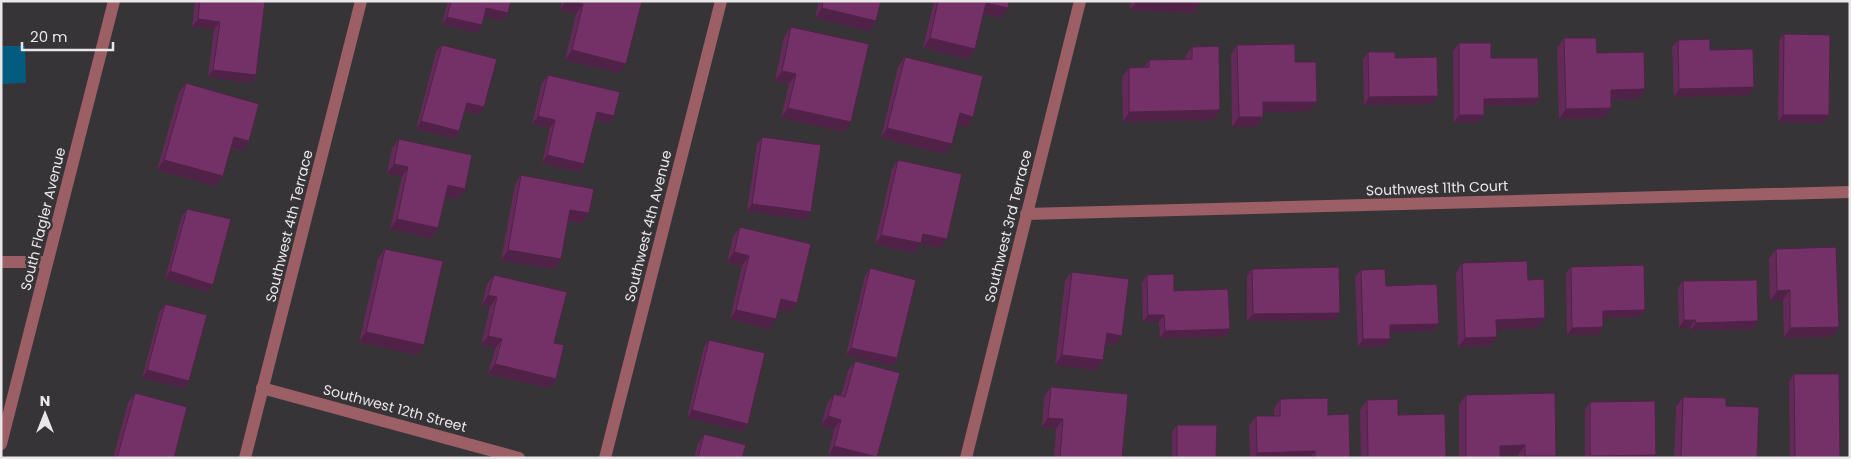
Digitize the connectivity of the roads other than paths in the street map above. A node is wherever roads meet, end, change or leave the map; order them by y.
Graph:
1 (114, 1) edge
2 (362, 1) edge
3 (720, 1) edge
4 (1080, 1) edge
5 (1850, 192) edge
6 (1026, 214) junction
7 (1, 262) edge
8 (48, 262) junction
9 (262, 388) junction
10 (1, 444) edge
11 (245, 458) edge
12 (519, 458) edge
13 (605, 458) edge
14 (966, 458) edge

1 - 8 street, South Flagler Avenue
2 - 9 street, Southwest 4th Terrace
3 - 13 street, Southwest 4th Avenue
4 - 6 street, Southwest 3rd Terrace
5 - 6 street, Southwest 11th Court
6 - 14 street, Southwest 3rd Terrace
7 - 8 street
8 - 10 street, South Flagler Avenue
9 - 11 street, Southwest 4th Terrace
9 - 12 street, Southwest 12th Street

